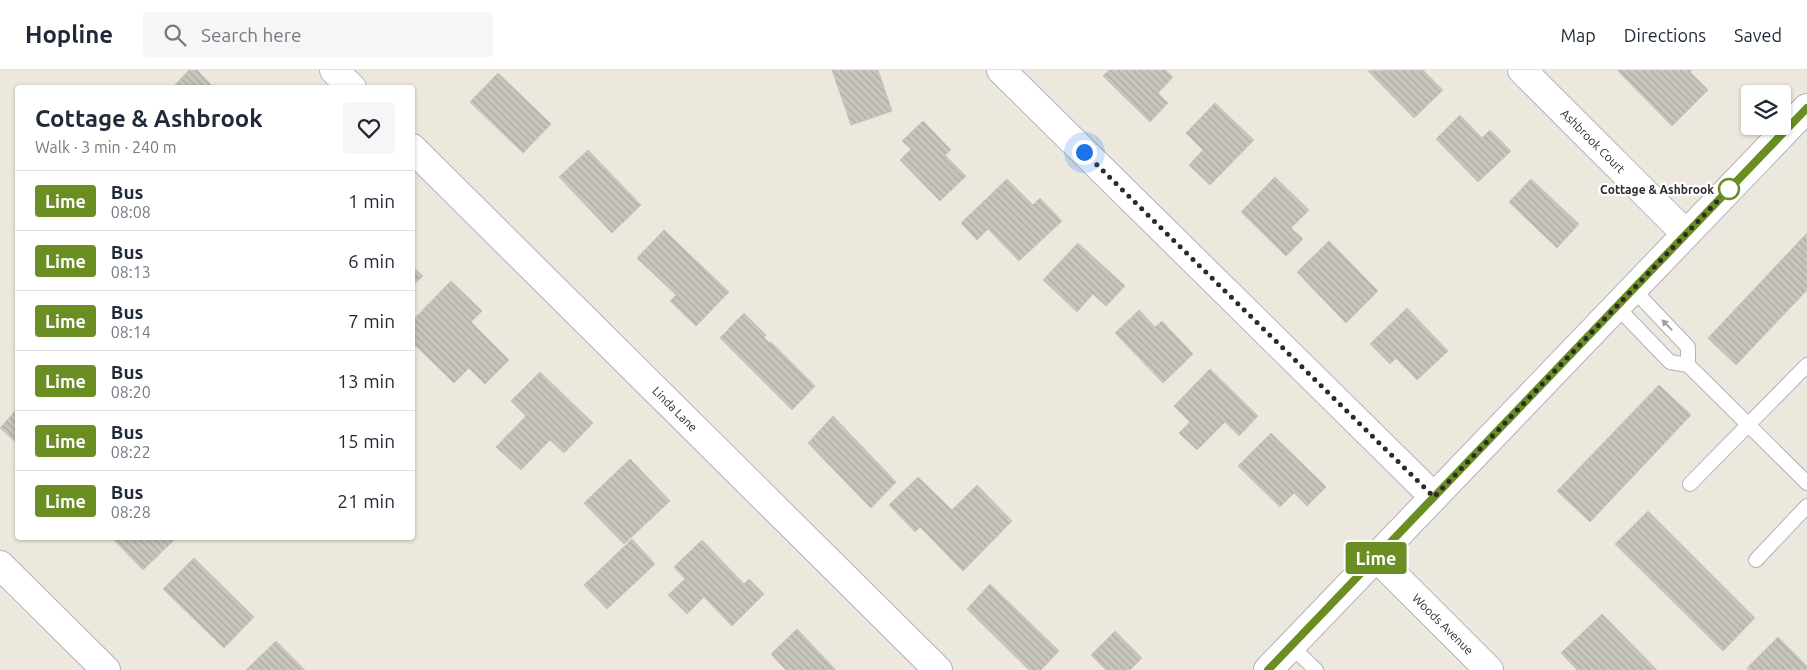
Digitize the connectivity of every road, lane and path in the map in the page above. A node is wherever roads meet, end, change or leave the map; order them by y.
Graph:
1 (334, 70) edge
2 (1001, 70) edge
3 (1522, 70) edge
4 (349, 85) edge
5 (1807, 108) edge
6 (415, 151) edge
7 (1686, 234) junction
8 (1625, 298) junction
9 (1688, 365) junction
10 (1807, 365) edge
11 (1749, 425) junction
12 (1807, 483) edge
13 (1690, 484) dead end
14 (1434, 497) junction
15 (1807, 506) edge
16 (1376, 557) junction
17 (1756, 560) dead end
18 (0, 565) edge
19 (1291, 646) junction
20 (106, 670) edge
21 (938, 670) edge
22 (1268, 670) edge
23 (1316, 670) edge
24 (1488, 670) edge

1 - 4 street
2 - 14 street
3 - 7 street, Ashbrook Court
5 - 7 street
6 - 21 street, Linda Lane
7 - 8 street
8 - 9 lane
9 -> 8 lane
8 - 14 street
9 - 11 lane
10 - 11 lane
11 - 12 lane
11 - 13 lane
14 - 16 street
15 - 17 lane
16 - 19 street
16 - 24 street, Woods Avenue
18 - 20 street
19 - 22 street
19 - 23 lane

